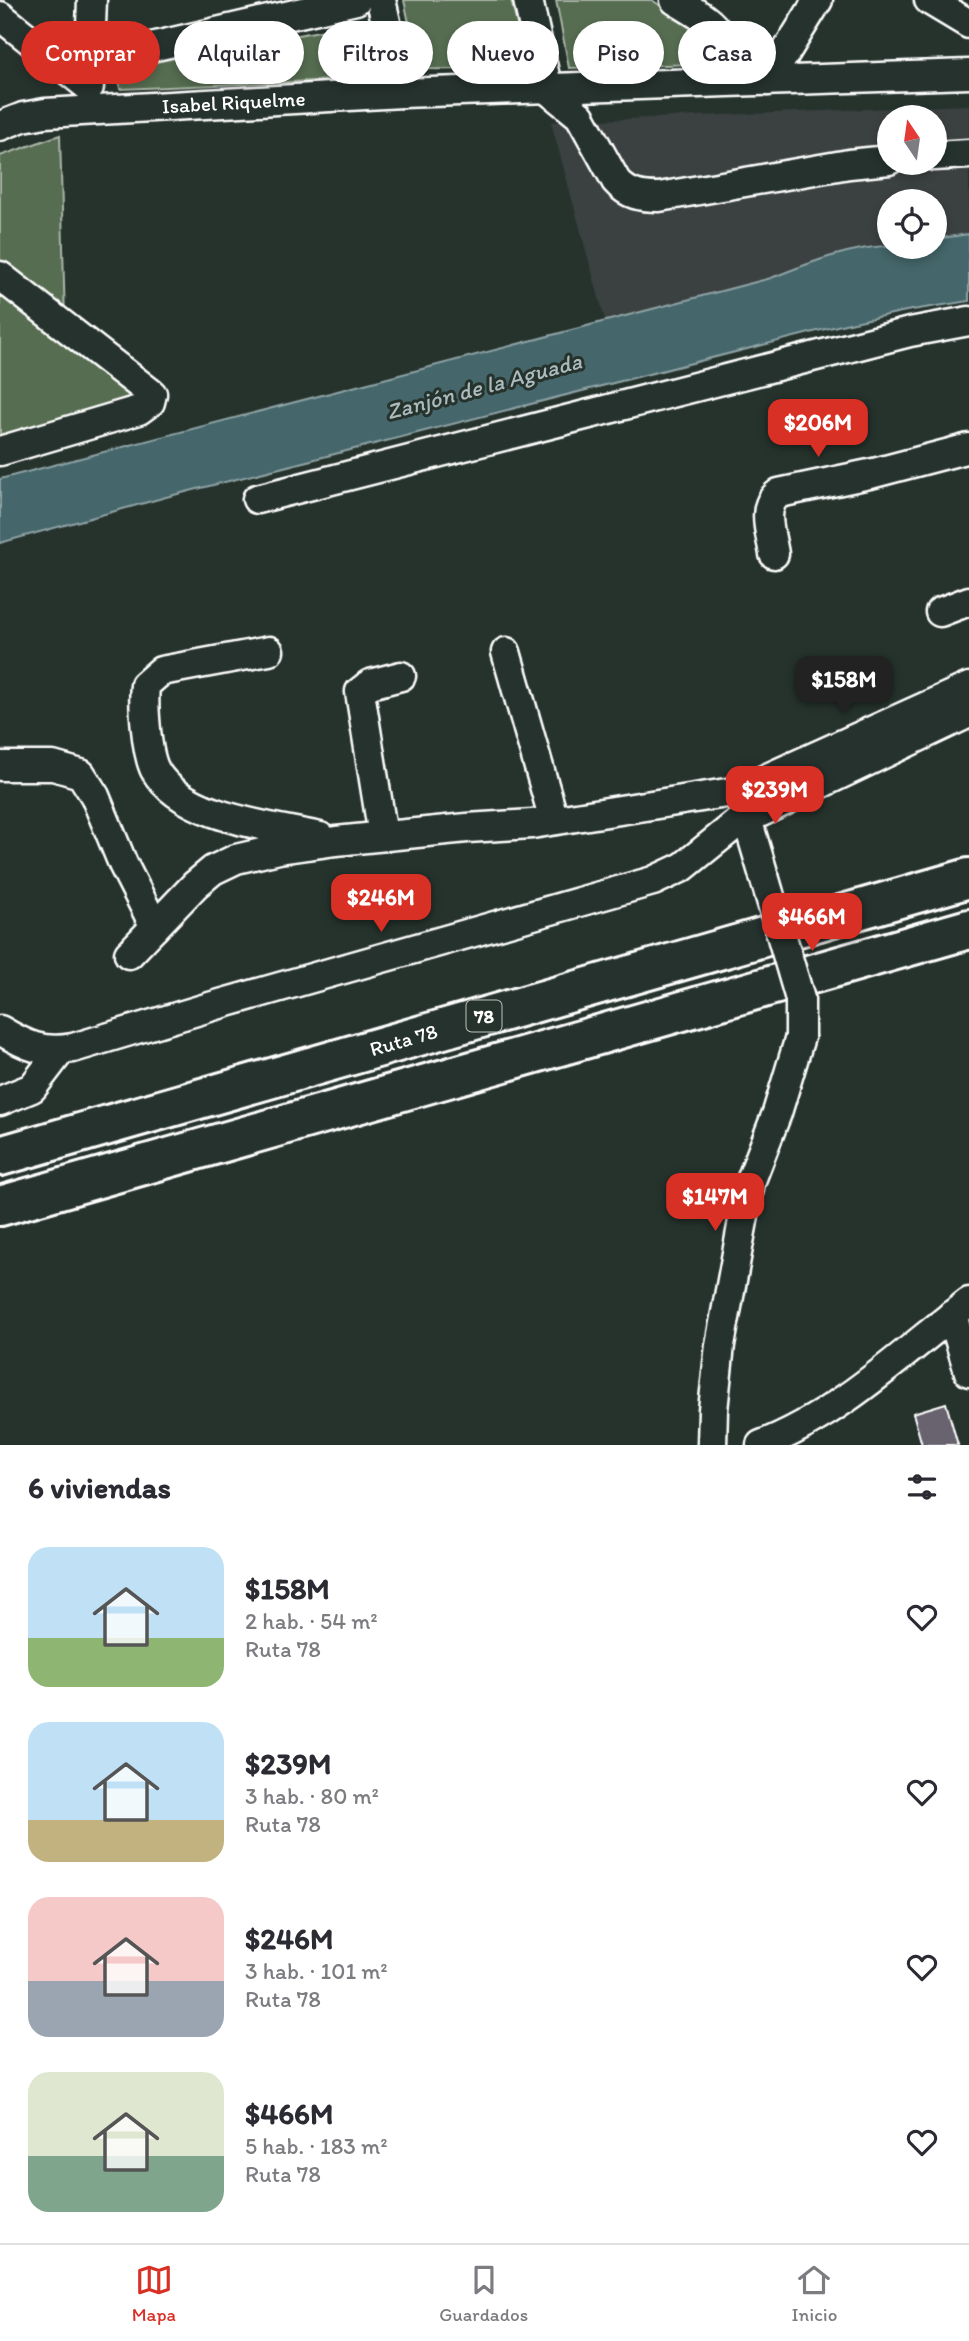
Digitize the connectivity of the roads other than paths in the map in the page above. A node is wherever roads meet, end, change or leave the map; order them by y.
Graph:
1 (92, 0) edge
2 (356, 0) edge
3 (381, 0) edge
4 (528, 0) edge
5 (675, 0) edge
6 (818, 0) edge
7 (929, 0) edge
8 (0, 16) edge
9 (709, 21) edge
10 (969, 24) edge
11 (776, 68) edge
12 (969, 74) edge
13 (776, 81) edge
14 (678, 84) edge
15 (89, 86) junction
16 (548, 89) junction
17 (402, 93) junction
18 (0, 126) edge
19 (969, 154) edge
20 (947, 155) edge
21 (877, 162) edge
22 (0, 275) edge
23 (969, 321) edge
24 (969, 448) edge
25 (0, 451) edge
26 (257, 499) dead end
27 (774, 554) dead end
28 (969, 601) edge
29 (940, 612) dead end
30 (269, 651) dead end
31 (506, 653) dead end
32 (401, 676) dead end
33 (969, 687) edge
34 (969, 713) edge
35 (0, 766) edge
36 (739, 791) junction
37 (747, 819) junction
38 (554, 820) junction
39 (383, 836) junction
40 (336, 841) junction
41 (969, 878) edge
42 (155, 927) junction
43 (969, 929) edge
44 (129, 954) dead end
45 (0, 1030) edge
46 (61, 1050) junction
47 (0, 1101) edge
48 (0, 1156) edge
49 (0, 1206) edge
50 (961, 1308) edge
51 (969, 1372) edge
52 (712, 1445) edge
53 (761, 1445) edge

1 - 15 street
2 - 15 street
3 - 17 street
4 - 16 street
5 - 9 street
6 - 11 street
7 - 10 street
8 - 15 street
12 - 13 street, Isabel Riquelme
14 - 16 street, Isabel Riquelme
15 - 17 street, Isabel Riquelme
15 - 18 street
16 - 17 street, Isabel Riquelme
16 - 21 street
19 - 20 street
22 - 25 street
23 - 26 street
24 - 27 street
28 - 29 street
30 - 40 street
31 - 38 street
32 - 39 street
33 - 36 street
34 - 37 street
35 - 42 street
36 - 37 street
36 - 38 street
37 - 46 street
37 - 52 street, bridge
38 - 39 street
39 - 40 street
40 - 42 street
41 - 48 highway, Ruta 78 / 78
42 - 44 street
43 - 49 highway, 78
45 - 46 street
46 - 47 street
50 - 51 street
50 - 53 street

